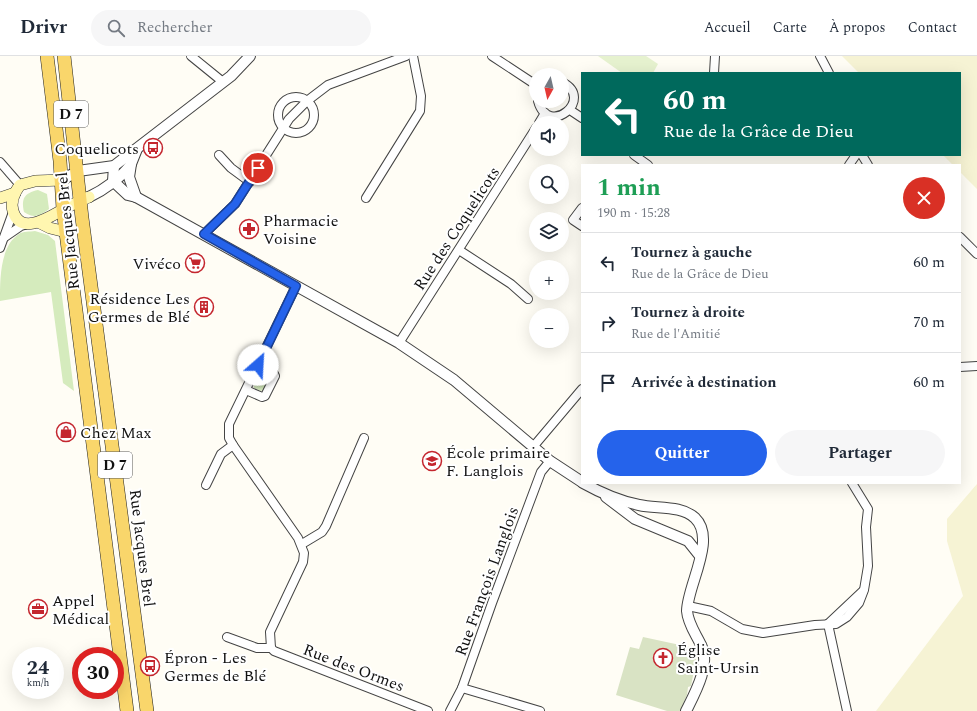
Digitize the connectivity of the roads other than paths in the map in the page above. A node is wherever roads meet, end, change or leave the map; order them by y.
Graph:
1 (47, 56) edge
2 (64, 56) edge
3 (191, 56) edge
4 (250, 56) edge
5 (406, 56) edge
6 (412, 56) edge
7 (492, 56) edge
8 (715, 56) edge
9 (820, 56) edge
10 (390, 58) edge
11 (714, 72) edge
12 (828, 72) edge
13 (529, 80) edge
14 (223, 82) junction
15 (569, 87) edge
16 (307, 101) junction
17 (542, 108) edge
18 (570, 110) junction
19 (545, 113) junction
20 (543, 116) edge
21 (581, 117) edge
22 (283, 128) junction
23 (529, 139) edge
24 (137, 149) junction
25 (219, 155) dead end
26 (635, 156) edge
27 (0, 162) edge
28 (131, 164) junction
29 (647, 164) edge
30 (114, 166) junction
31 (78, 171) junction
32 (62, 180) junction
33 (113, 181) junction
34 (250, 182) junction
35 (18, 189) junction
36 (83, 196) junction
37 (136, 197) junction
38 (0, 198) edge
39 (366, 198) dead end
40 (0, 204) edge
41 (63, 209) junction
42 (581, 209) edge
43 (13, 212) junction
44 (36, 223) junction
45 (581, 225) edge
46 (66, 232) junction
47 (204, 234) junction
48 (5, 237) junction
49 (961, 238) edge
50 (0, 248) edge
51 (459, 250) junction
52 (977, 254) edge
53 (296, 286) junction
54 (528, 299) dead end
55 (399, 343) junction
56 (258, 365) junction
57 (977, 366) edge
58 (961, 367) edge
59 (581, 389) edge
60 (246, 390) junction
61 (364, 438) dead end
62 (233, 445) junction
63 (533, 447) junction
64 (550, 461) junction
65 (581, 482) edge
66 (206, 484) dead end
67 (585, 484) edge
68 (853, 484) edge
69 (603, 494) junction
70 (701, 528) junction
71 (688, 541) junction
72 (302, 544) junction
73 (700, 556) junction
74 (688, 606) junction
75 (828, 624) junction
76 (227, 637) dead end
77 (271, 648) junction
78 (462, 688) junction
79 (126, 711) edge
80 (147, 711) edge
81 (428, 711) edge
82 (450, 711) edge
83 (540, 711) edge
84 (686, 711) edge
85 (847, 711) edge

1 - 32 main road, Rue Jacques Brel / D 7
2 - 31 main road, Rue Jacques Brel / D 7
3 - 14 street
4 - 14 street
5 - 10 street
6 - 39 street
7 - 13 street
8 - 11 street
9 - 12 street
10 - 16 street
14 - 24 street
15 - 18 street
16 - 22 street
16 - 22 street
16 - 22 street
17 - 19 street
18 - 19 street
18 - 21 street
19 - 20 street
22 - 34 street
23 - 51 street, Rue des Coquelicots
24 - 28 street
24 - 30 street
25 - 34 street
26 - 29 street
27 - 35 street
28 - 33 street
28 - 37 street
30 - 31 street
30 - 33 street
31 - 32 street
31 - 36 main road, Rue Jacques Brel / D 7
32 - 35 main road
32 - 36 main road
32 - 41 main road, Rue Jacques Brel / D 7
33 - 36 street
33 - 37 street
34 - 47 street
35 - 38 main road
35 - 43 main road
36 - 41 main road
36 - 80 main road, Rue Jacques Brel / D 7
37 - 47 street
40 - 43 main road
41 - 44 main road
41 - 46 main road, Rue Jacques Brel / D 7
42 - 45 street
43 - 44 main road
43 - 48 street
44 - 46 main road
44 - 48 street
46 - 79 main road, Rue Jacques Brel / D 7
47 - 53 street
48 - 50 street
49 - 52 street
51 - 54 street
51 - 55 street, Rue des Coquelicots
53 - 55 street
53 - 56 street
55 - 63 street
56 - 60 street
56 - 60 street
57 - 58 street
59 - 63 street
60 - 62 street
61 - 72 street
62 - 66 street
62 - 72 street
63 - 64 street
64 - 65 street
64 - 78 street, Rue François Langlois
67 - 69 street
68 - 75 street
69 - 70 street
69 - 71 street
70 - 71 street
70 - 73 street
71 - 73 street
72 - 77 street
73 - 74 street
74 - 75 street
74 - 84 street
75 - 85 street
76 - 77 street
77 - 81 street, Rue des Ormes
78 - 82 street, Rue François Langlois
78 - 83 street

